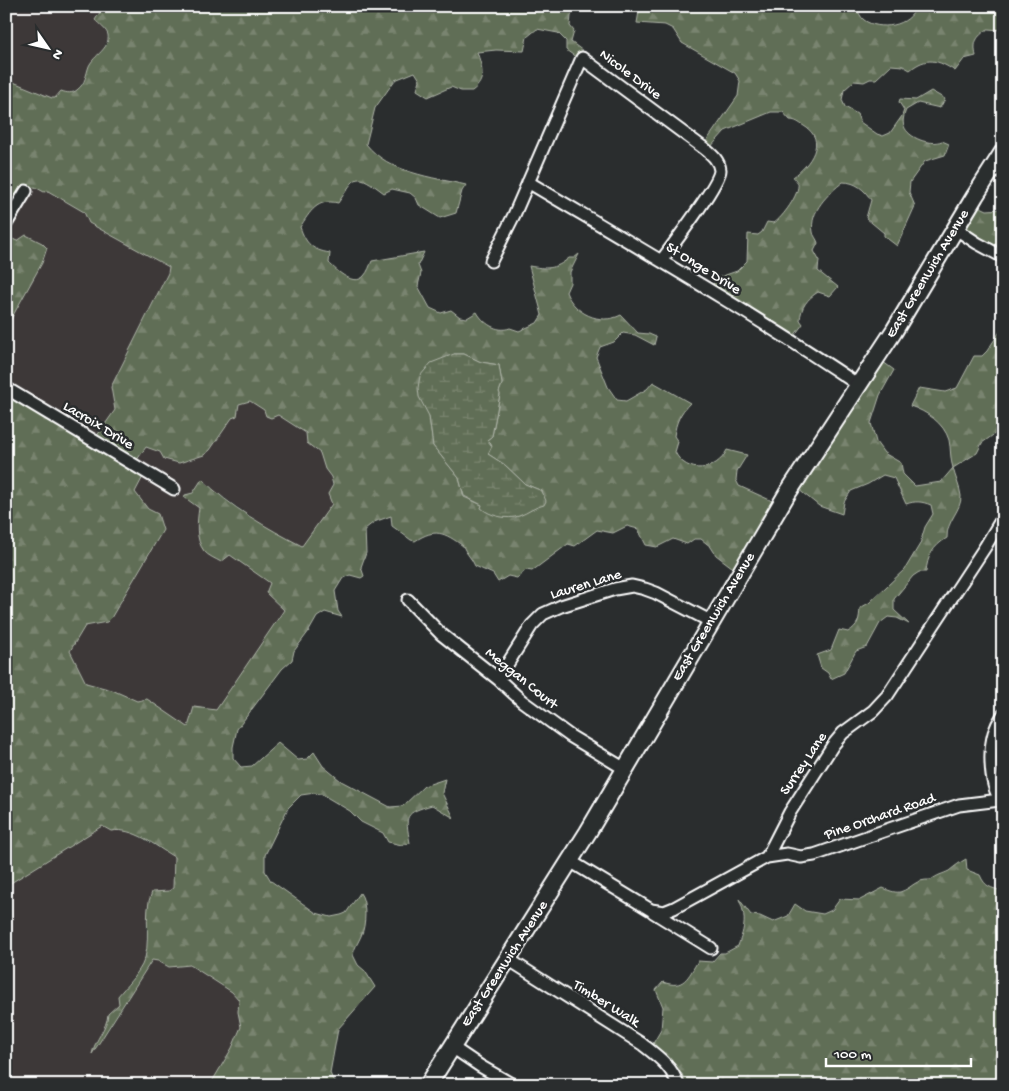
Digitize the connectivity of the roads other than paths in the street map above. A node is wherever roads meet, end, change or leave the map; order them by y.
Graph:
1 (1003, 152) edge
2 (528, 182) junction
3 (26, 191) dead end
4 (6, 224) edge
5 (956, 229) junction
6 (1003, 257) edge
7 (491, 261) dead end
8 (661, 261) junction
9 (860, 386) junction
10 (6, 388) edge
11 (174, 489) dead end
12 (1003, 517) edge
13 (408, 600) dead end
14 (710, 622) junction
15 (498, 679) junction
16 (1003, 715) edge
17 (624, 769) junction
18 (1001, 801) edge
19 (767, 857) junction
20 (570, 861) junction
21 (651, 910) junction
22 (711, 948) dead end
23 (508, 960) junction
24 (452, 1047) junction
25 (428, 1085) edge
26 (513, 1085) edge
27 (678, 1085) edge

1 - 5 street, East Greenwich Avenue
2 - 7 street, Nicole Drive
2 - 8 street, St Onge Drive
2 - 8 street, Nicole Drive
3 - 4 street
5 - 6 street
5 - 9 street, East Greenwich Avenue
8 - 9 street, St Onge Drive
9 - 14 street, East Greenwich Avenue
10 - 11 street, Lacroix Drive
12 - 19 street, Surrey Lane
13 - 15 street, Meggan Court
14 - 15 street, Lauren Lane
14 - 17 street, East Greenwich Avenue
15 - 17 street, Meggan Court
16 - 18 street
17 - 20 street, East Greenwich Avenue
18 - 19 street, Pine Orchard Road
19 - 21 street
20 - 21 street
20 - 23 street, East Greenwich Avenue
21 - 22 street
23 - 24 street, East Greenwich Avenue
23 - 27 street, Timber Walk
24 - 25 street, East Greenwich Avenue
24 - 26 street

